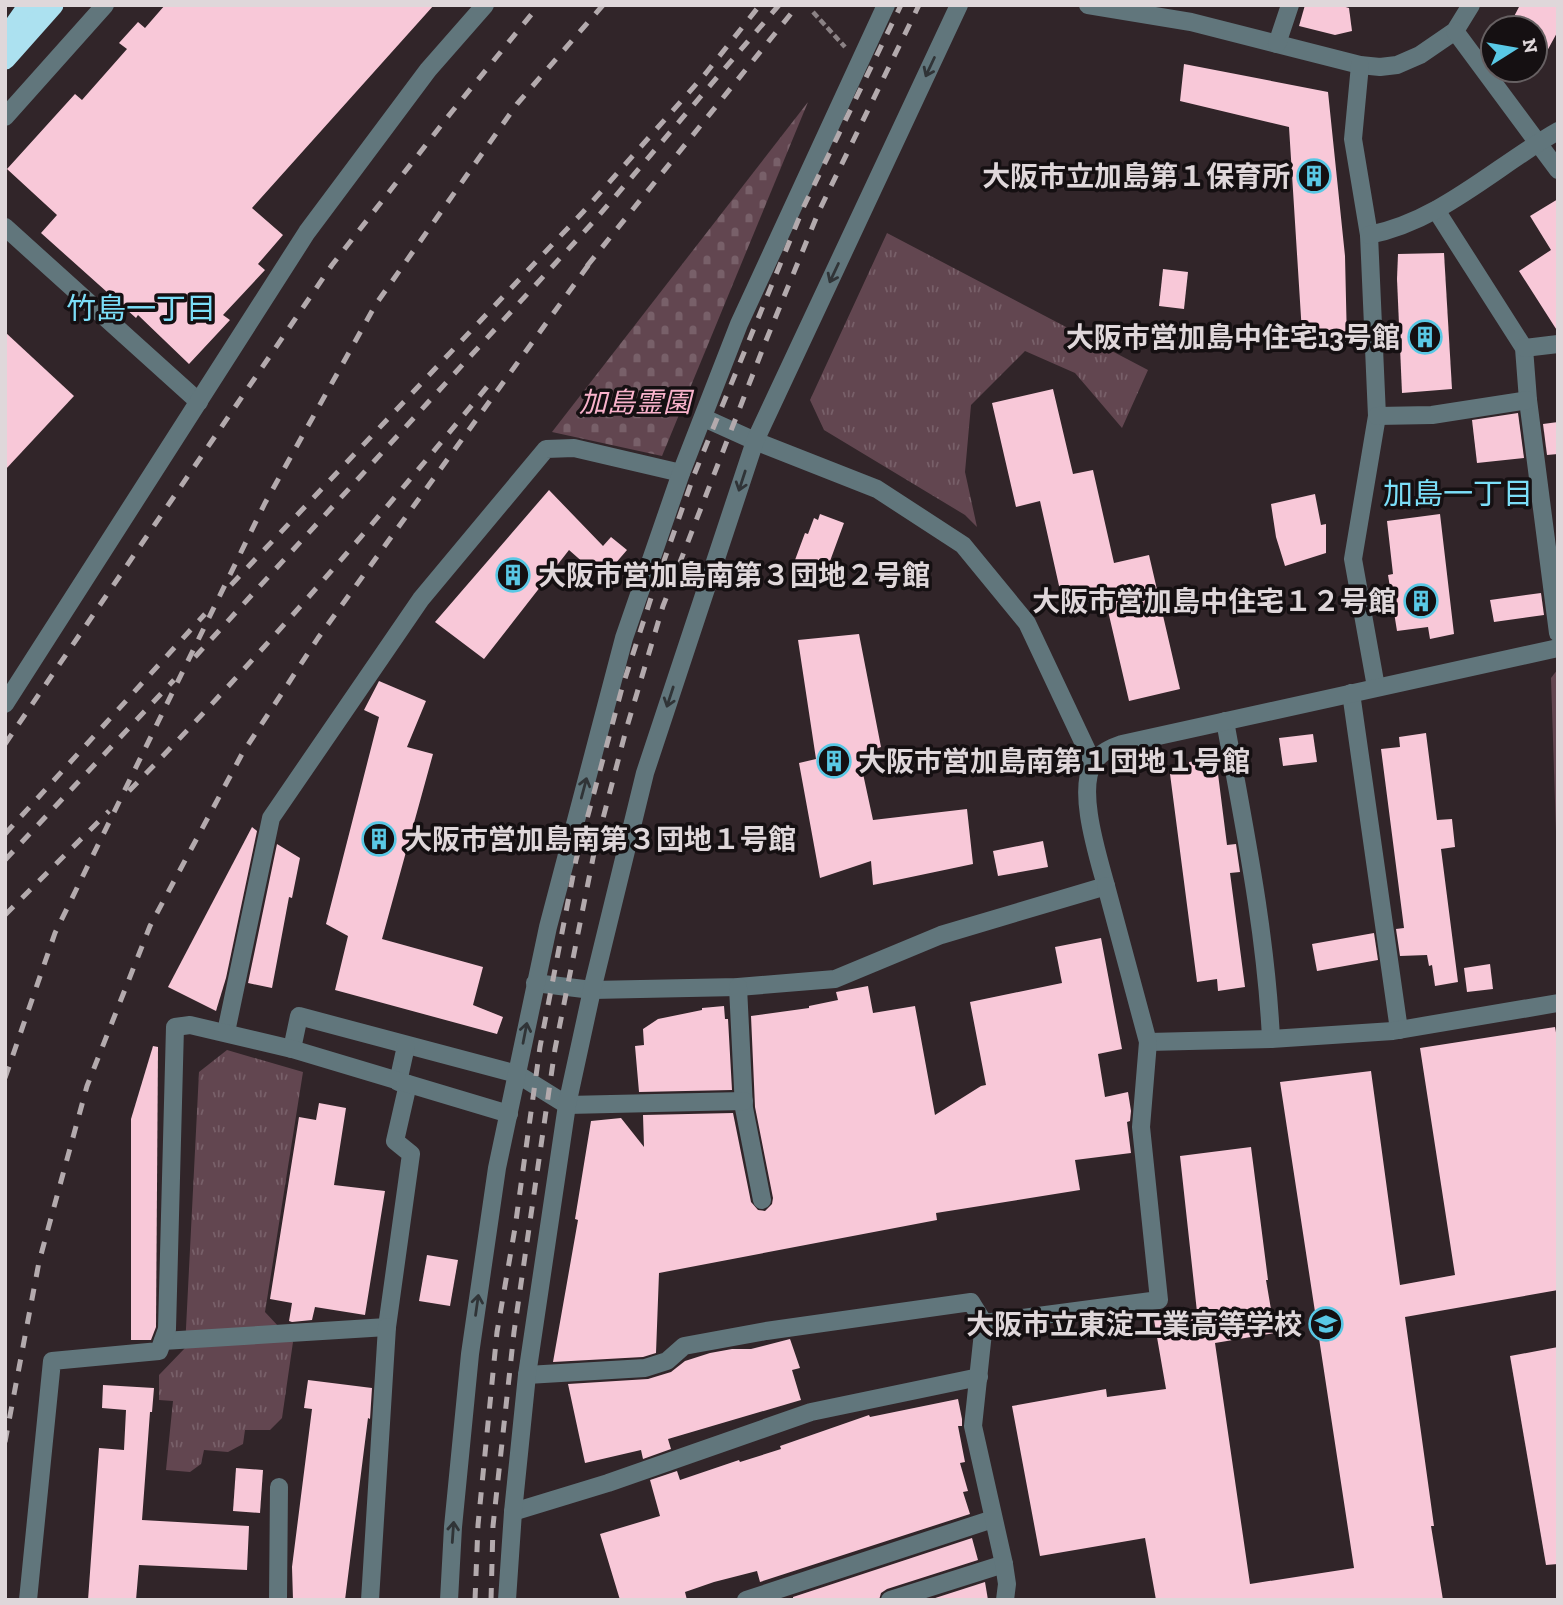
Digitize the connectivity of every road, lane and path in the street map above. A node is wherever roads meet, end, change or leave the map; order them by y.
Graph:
1 (29, 5) edge
2 (53, 5) edge
3 (105, 5) edge
4 (485, 5) edge
5 (886, 5) edge
6 (959, 5) edge
7 (1088, 5) edge
8 (1290, 5) edge
9 (1471, 5) edge
10 (813, 12) dead end
11 (1455, 31) junction
12 (5, 39) edge
13 (1277, 44) junction
14 (850, 53) dead end
15 (5, 59) edge
16 (1360, 65) junction
17 (5, 117) edge
18 (1558, 131) edge
19 (1537, 143) junction
20 (1558, 170) edge
21 (1436, 209) junction
22 (5, 227) edge
23 (1369, 235) junction
24 (1558, 344) edge
25 (1524, 348) junction
26 (1528, 400) junction
27 (200, 402) junction
28 (1377, 416) junction
29 (704, 418) junction
30 (755, 441) junction
31 (681, 473) junction
32 (1558, 633) edge
33 (1558, 648) edge
34 (1376, 687) junction
35 (1351, 692) junction
36 (5, 704) edge
37 (1226, 721) junction
38 (1093, 763) junction
39 (1106, 886) junction
40 (535, 983) junction
41 (738, 987) junction
42 (592, 990) junction
43 (1558, 1003) edge
44 (1399, 1030) junction
45 (226, 1032) junction
46 (1271, 1039) junction
47 (1148, 1042) junction
48 (407, 1046) junction
49 (292, 1049) junction
50 (517, 1074) junction
51 (403, 1083) junction
52 (744, 1101) junction
53 (567, 1105) junction
54 (509, 1114) junction
55 (762, 1200) dead end
56 (984, 1323) junction
57 (387, 1326) junction
58 (163, 1340) junction
59 (527, 1375) junction
60 (979, 1377) junction
61 (279, 1487) dead end
62 (513, 1512) junction
63 (993, 1518) junction
64 (1004, 1564) junction
65 (28, 1600) edge
66 (278, 1600) edge
67 (370, 1600) edge
68 (449, 1600) edge
69 (507, 1600) edge
70 (746, 1600) edge
71 (890, 1600) edge
72 (1005, 1600) edge

1 - 12 highway
2 - 15 highway
3 - 17 street
4 - 27 street
5 - 29 street
6 -> 30 street
7 - 13 street
8 - 13 street
9 - 11 street
10 - 14 path
11 - 16 street
11 - 19 street
13 - 16 street
16 - 23 street
18 - 19 street
19 - 20 street
19 - 21 street
21 - 23 street
21 - 25 street
22 - 27 street
23 - 28 street
24 - 25 street
25 - 26 street
26 - 28 street
26 - 32 street
27 - 36 street
28 - 34 street
29 - 30 street
29 - 31 street
30 - 38 street
30 -> 42 street
40 -> 31 street
31 - 45 street
33 - 34 street
34 - 35 street
35 - 37 street
35 - 44 street
37 - 38 street
37 - 46 street
38 - 39 street
39 - 41 street
39 - 47 street
40 - 42 street
50 -> 40 street
41 - 42 street
41 - 52 street
42 - 53 street
43 - 44 street
44 - 46 street
45 - 49 street
45 - 58 street
46 - 47 street
47 - 56 street
48 - 49 street
48 - 50 street
48 - 51 street
49 - 51 street
50 - 53 street
50 - 54 street
51 - 54 street
51 - 57 street
52 - 53 street
52 - 55 street
53 - 59 street
68 -> 54 street
56 - 59 street
56 - 60 street
57 - 58 street
57 - 67 street
58 - 65 street
59 - 62 street
60 - 62 street
60 - 63 street
61 - 66 street
62 - 69 street
63 - 64 street
63 - 70 street
64 - 71 street
64 - 72 street

